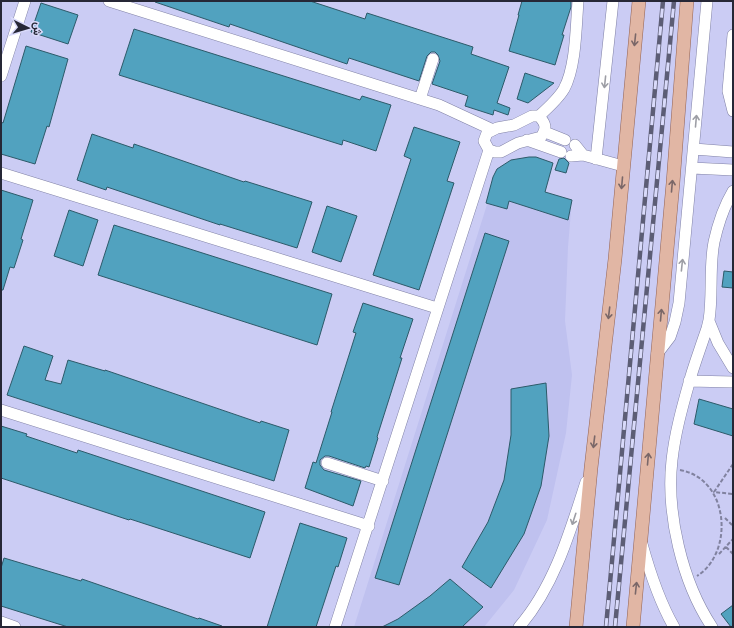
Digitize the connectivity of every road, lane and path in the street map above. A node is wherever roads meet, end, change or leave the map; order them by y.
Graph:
1 (25, 1) edge
2 (109, 1) edge
3 (578, 1) edge
4 (613, 1) edge
5 (639, 1) edge
6 (687, 1) edge
7 (707, 1) edge
8 (733, 35) edge
9 (433, 58) dead end
10 (1, 76) edge
11 (420, 98) junction
12 (733, 111) edge
13 (539, 116) junction
14 (493, 130) junction
15 (545, 132) junction
16 (527, 140) junction
17 (694, 149) junction
18 (489, 150) junction
19 (733, 152) edge
20 (583, 155) junction
21 (596, 159) junction
22 (623, 166) junction
23 (692, 168) junction
24 (733, 170) edge
25 (1, 173) edge
26 (733, 191) edge
27 (437, 308) junction
28 (709, 321) junction
29 (657, 354) junction
30 (733, 368) edge
31 (689, 381) junction
32 (733, 382) edge
33 (1, 410) edge
34 (327, 463) dead end
35 (733, 464) edge
36 (591, 468) junction
37 (671, 469) junction
38 (383, 481) junction
39 (714, 492) junction
40 (733, 494) edge
41 (723, 511) dead end
42 (725, 524) dead end
43 (369, 526) junction
44 (733, 526) edge
45 (733, 539) edge
46 (641, 542) junction
47 (723, 544) dead end
48 (726, 547) junction
49 (733, 549) edge
50 (730, 551) junction
51 (733, 554) edge
52 (718, 556) junction
53 (689, 580) junction
54 (1, 622) edge
55 (15, 627) edge
56 (335, 627) edge
57 (519, 627) edge
58 (576, 627) edge
59 (633, 627) edge
60 (674, 627) edge
61 (712, 627) edge

1 - 10 street
2 - 11 street
3 - 13 street
4 -> 21 street
5 -> 22 main road
29 -> 6 main road
17 -> 7 street
8 - 12 street
9 - 11 street
11 - 14 street
13 - 14 street
13 - 15 street
14 - 18 street
15 - 16 street
15 - 20 street
16 - 18 street
16 - 20 street
17 - 19 street
17 - 23 street
18 - 27 street
20 - 21 street
21 - 22 street
22 -> 36 main road
23 - 24 street
29 -> 23 street
25 - 27 street
26 - 28 street
27 - 38 street
28 - 30 street
28 - 31 street
46 -> 29 main road
31 - 32 street
31 - 37 street
33 - 43 street
34 - 38 street
35 - 39 path
36 -> 57 street
36 - 58 main road
37 - 39 path
37 - 53 street
38 - 43 street
39 - 40 path
39 - 41 path
42 - 44 path
43 - 56 street
45 - 48 path
59 -> 46 main road
46 - 60 street
47 - 52 path
48 - 50 path
48 - 52 path
49 - 50 path
50 - 51 path
52 - 53 path
53 - 61 street
54 - 55 street

